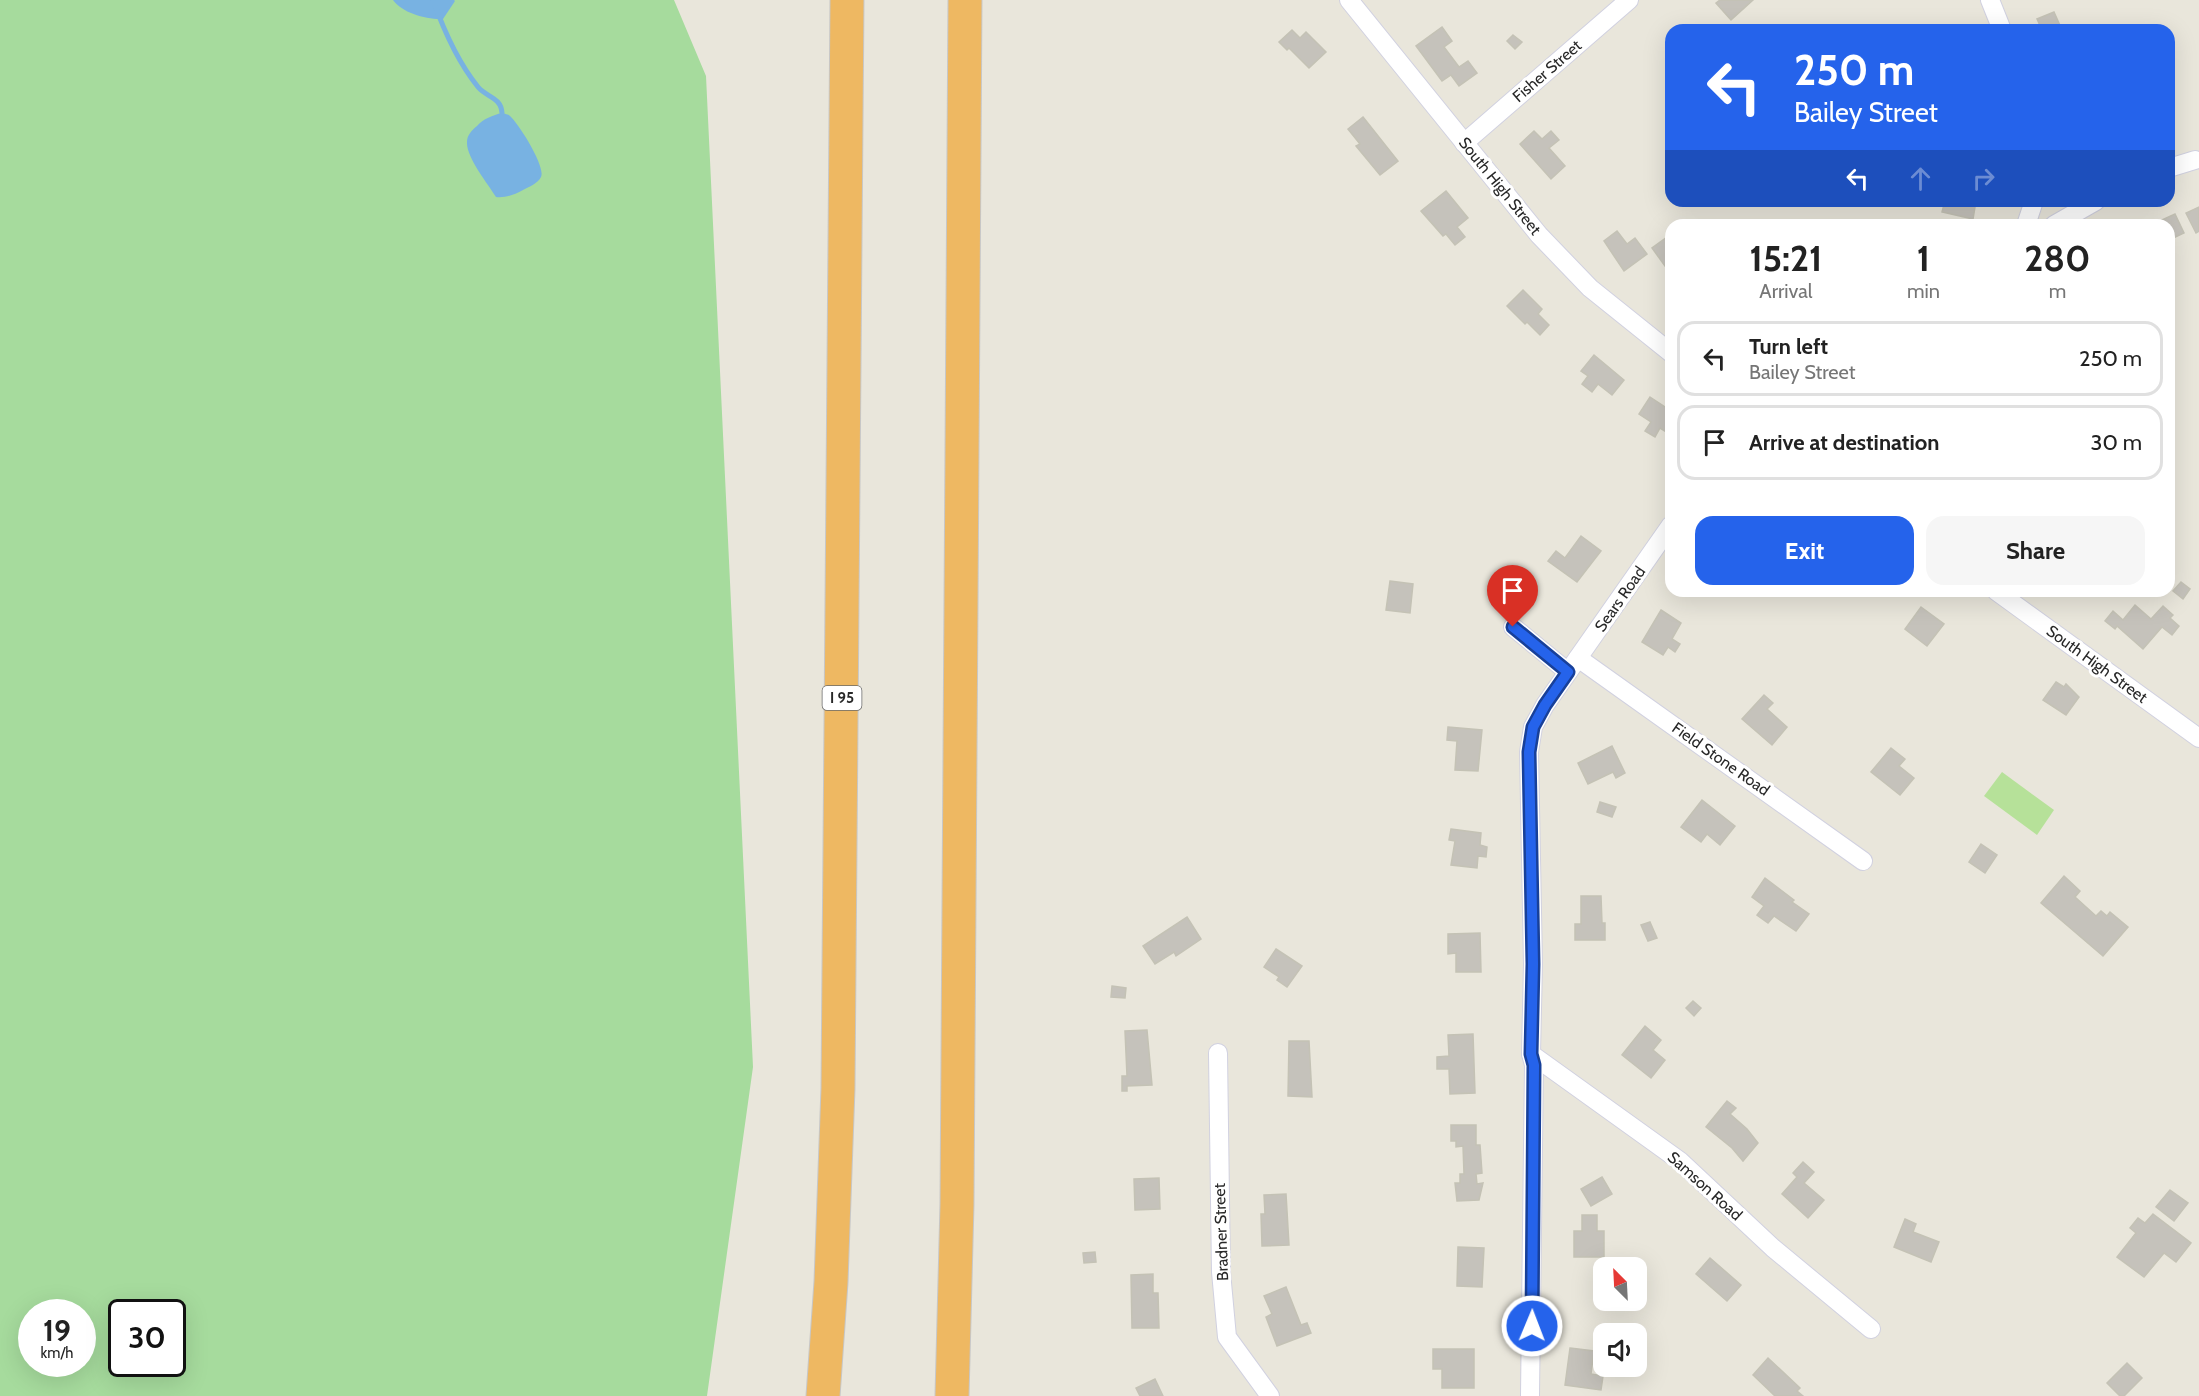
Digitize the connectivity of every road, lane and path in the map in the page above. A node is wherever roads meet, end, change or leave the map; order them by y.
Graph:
1 (848, 0) edge
2 (965, 0) edge
3 (1349, 0) edge
4 (1629, 0) edge
5 (1990, 0) edge
6 (2000, 24) edge
7 (1464, 143) junction
8 (2195, 160) dead end
9 (2175, 166) edge
10 (2086, 207) edge
11 (2065, 219) edge
12 (1665, 348) edge
13 (1665, 534) edge
14 (2004, 597) edge
15 (1513, 627) dead end
16 (1573, 665) junction
17 (2199, 738) edge
18 (1863, 861) dead end
19 (1218, 1053) dead end
20 (1531, 1054) junction
21 (1870, 1329) dead end
22 (824, 1396) edge
23 (952, 1396) edge
24 (1270, 1396) edge
25 (1530, 1396) edge

1 - 22 highway, I 95
2 - 23 highway
3 - 7 street, South High Street
4 - 7 street, Fisher Street
5 - 6 street
7 - 12 street, South High Street
8 - 9 street
10 - 11 street
13 - 16 street, Sears Road
14 - 17 street, South High Street
15 - 16 street, Field Stone Road
16 - 18 street, Field Stone Road
16 - 20 street, Sears Road
19 - 24 street, Bradner Street
20 - 21 street, Samson Road
20 - 25 street, Sears Road

